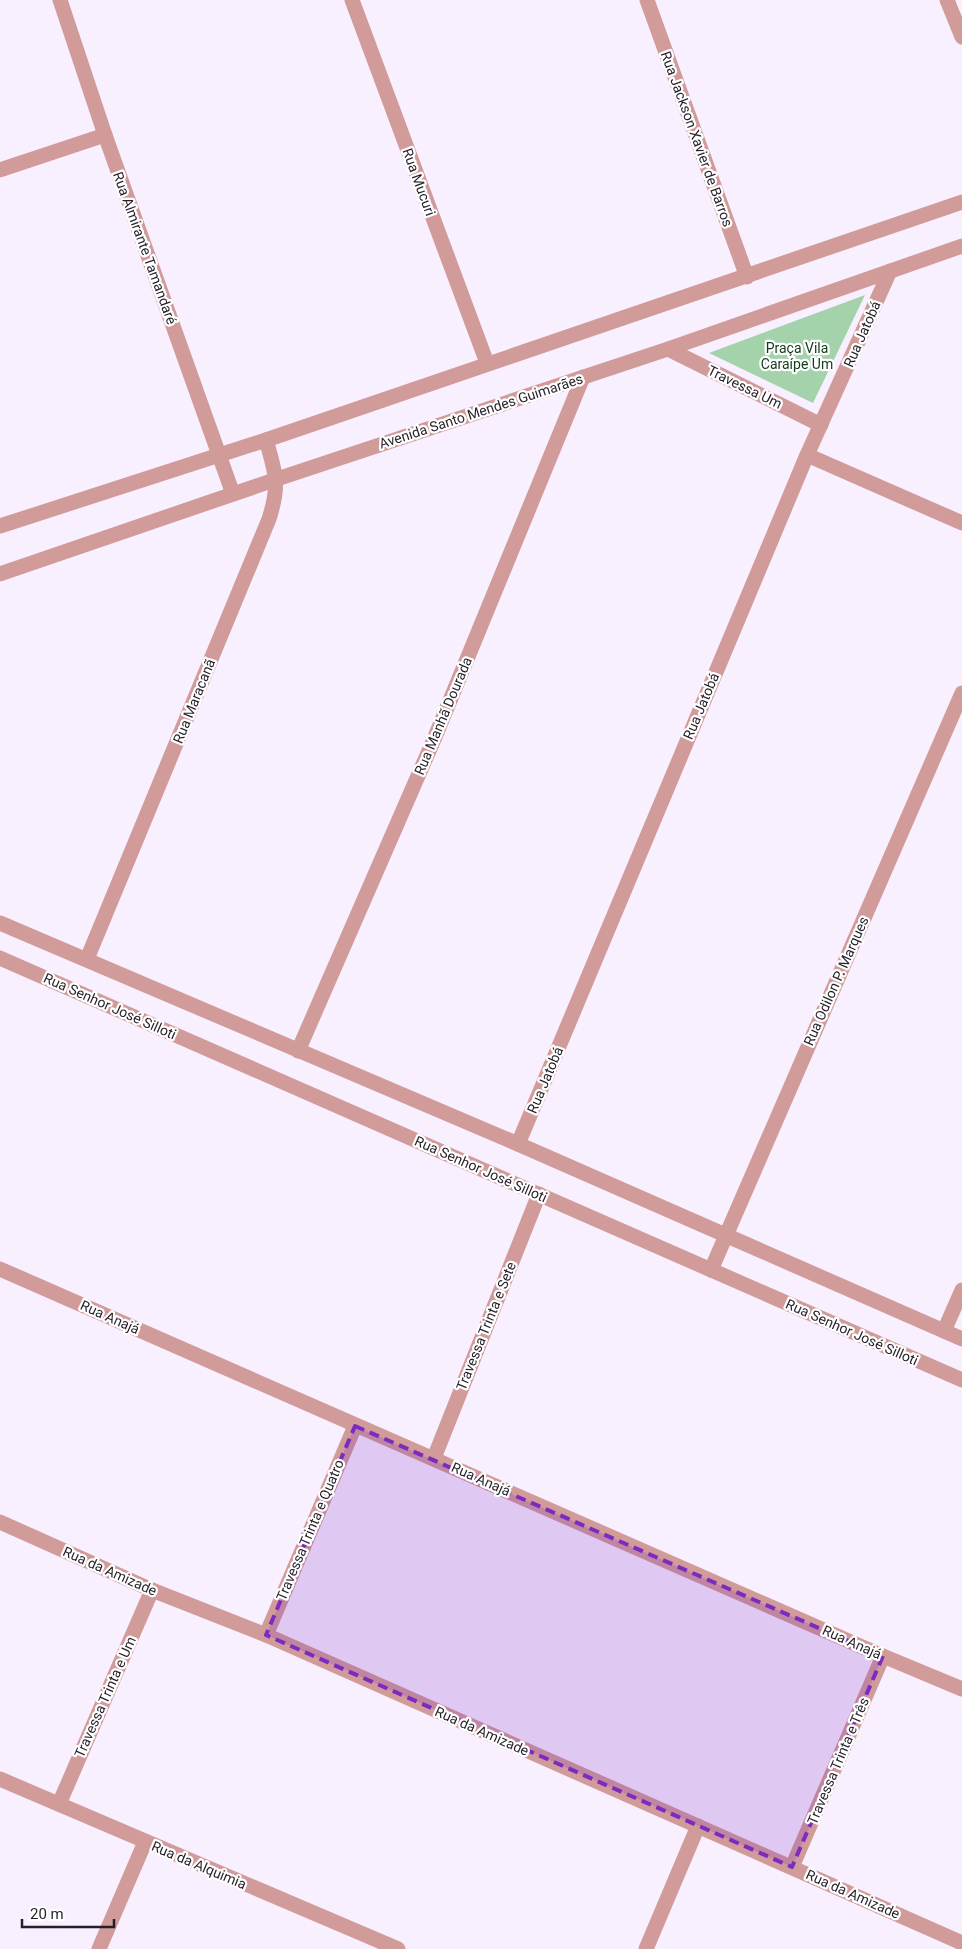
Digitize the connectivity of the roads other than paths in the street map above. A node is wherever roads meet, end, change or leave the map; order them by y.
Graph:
1 (60, 0) edge
2 (352, 0) edge
3 (647, 0) edge
4 (947, 0) edge
5 (962, 37) edge
6 (105, 135) junction
7 (0, 170) edge
8 (962, 202) edge
9 (962, 246) edge
10 (890, 271) junction
11 (747, 277) junction
12 (668, 349) junction
13 (487, 363) junction
14 (583, 378) junction
15 (822, 425) junction
16 (266, 440) junction
17 (219, 454) junction
18 (807, 456) junction
19 (277, 479) junction
20 (233, 494) junction
21 (962, 523) edge
22 (0, 526) edge
23 (1, 575) edge
24 (962, 693) edge
25 (0, 923) edge
26 (0, 958) edge
27 (87, 959) junction
28 (298, 1051) junction
29 (518, 1144) junction
30 (539, 1194) junction
31 (725, 1236) junction
32 (0, 1269) edge
33 (711, 1270) junction
34 (962, 1290) edge
35 (944, 1331) junction
36 (962, 1339) edge
37 (962, 1380) edge
38 (355, 1426) junction
39 (434, 1458) junction
40 (0, 1522) edge
41 (152, 1590) junction
42 (266, 1635) junction
43 (883, 1656) junction
44 (962, 1689) edge
45 (0, 1779) edge
46 (59, 1804) junction
47 (698, 1826) junction
48 (145, 1842) junction
49 (792, 1867) junction
50 (962, 1943) edge
51 (99, 1949) edge
52 (398, 1949) edge
53 (646, 1949) edge

1 - 6 street, Rua Almirante Tamandaré
2 - 13 street, Rua Mucuri
3 - 11 street, Rua Jackson Xavier de Barros
4 - 5 street
6 - 7 street
6 - 17 street, Rua Almirante Tamandaré
8 - 11 street
9 - 10 street, Avenida Santo Mendes Guimarães
10 - 12 street, Avenida Santo Mendes Guimarães
10 - 15 street, Rua Jatobá
11 - 13 street
12 - 14 street, Avenida Santo Mendes Guimarães
12 - 15 street, Travessa Um
13 - 16 street
14 - 19 street, Avenida Santo Mendes Guimarães
14 - 28 street, Rua Manhã Dourada
15 - 18 street, Rua Jatobá
16 - 17 street
16 - 19 street, Rua Maracanã
17 - 20 street, Rua Almirante Tamandaré
17 - 22 street
18 - 21 street
18 - 29 street, Rua Jatobá
19 - 20 street, Avenida Santo Mendes Guimarães
19 - 27 street, Rua Maracanã
20 - 23 street, Avenida Santo Mendes Guimarães
24 - 31 street, Rua Odilon P. Marques
25 - 27 street
26 - 30 street, Rua Senhor José Silloti
27 - 28 street
28 - 29 street
29 - 31 street
30 - 33 street, Rua Senhor José Silloti
30 - 39 street, Travessa Trinta e Sete
31 - 33 street, Rua Odilon P. Marques
31 - 35 street
32 - 38 street, Rua Anajá
33 - 37 street, Rua Senhor José Silloti
34 - 35 street
35 - 36 street
38 - 39 street, Rua Anajá
38 - 42 street, Travessa Trinta e Quatro
39 - 43 street, Rua Anajá
40 - 41 street, Rua da Amizade
41 - 42 street, Rua da Amizade
41 - 46 street, Travessa Trinta e Um
42 - 47 street, Rua da Amizade
43 - 44 street, Rua Anajá
43 - 49 street, Travessa Trinta e Três
45 - 46 street, Rua da Alquimia
46 - 48 street, Rua da Alquimia
47 - 49 street, Rua da Amizade
47 - 53 street
48 - 51 street
48 - 52 street, Rua da Alquimia
49 - 50 street, Rua da Amizade

